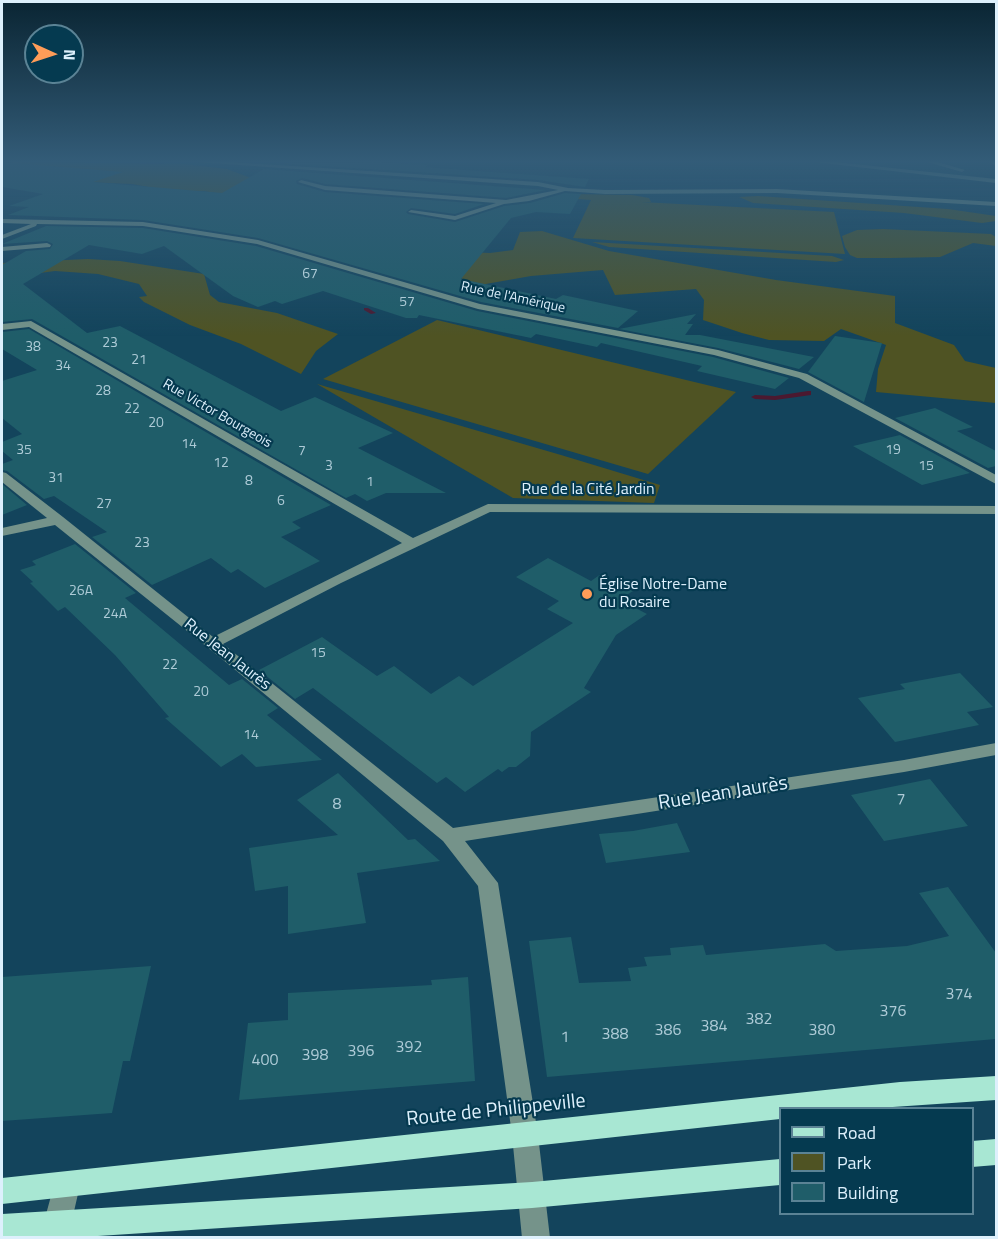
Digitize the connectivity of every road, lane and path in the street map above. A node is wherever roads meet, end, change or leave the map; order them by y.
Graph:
1 (451, 220) edge
2 (2, 221) edge
3 (42, 221) junction
4 (446, 223) dead end
5 (2, 237) edge
6 (47, 245) dead end
7 (2, 249) edge
8 (2, 327) edge
9 (2, 476) edge
10 (996, 480) edge
11 (996, 510) edge
12 (58, 520) junction
13 (2, 532) edge
14 (413, 544) junction
15 (212, 644) junction
16 (996, 749) edge
17 (450, 836) junction
18 (996, 1088) edge
19 (779, 1107) edge
20 (781, 1107) edge
21 (525, 1135) junction
22 (996, 1152) edge
23 (974, 1154) edge
24 (779, 1172) edge
25 (67, 1185) junction
26 (2, 1191) edge
27 (532, 1195) junction
28 (2, 1228) edge
29 (56, 1231) edge
30 (536, 1238) edge

1 - 4 street
2 - 3 street, Rue de l'Amérique
3 - 5 street
3 - 10 street, Rue de l'Amérique
6 - 7 street
8 - 14 street, Rue Victor Bourgeois
9 - 12 street, Rue Jean Jaurès
11 - 14 street, Rue de la Cité Jardin
12 - 13 street
12 - 15 street, Rue Jean Jaurès
14 - 15 street, Rue de la Cité Jardin
15 - 17 street, Rue Jean Jaurès
16 - 17 street, Rue Jean Jaurès
17 - 21 street, Rue Jean Jaurès
18 - 20 main road, Route de Philippeville
19 - 21 main road, Route de Philippeville
21 - 25 main road, Route de Philippeville
21 - 27 street, Rue Jean Jaurès
22 - 23 main road
24 - 27 main road
25 - 26 main road, Route de Philippeville
25 - 29 street
27 - 29 main road
27 - 30 street, Rue Jean Jaurès
28 - 29 main road

